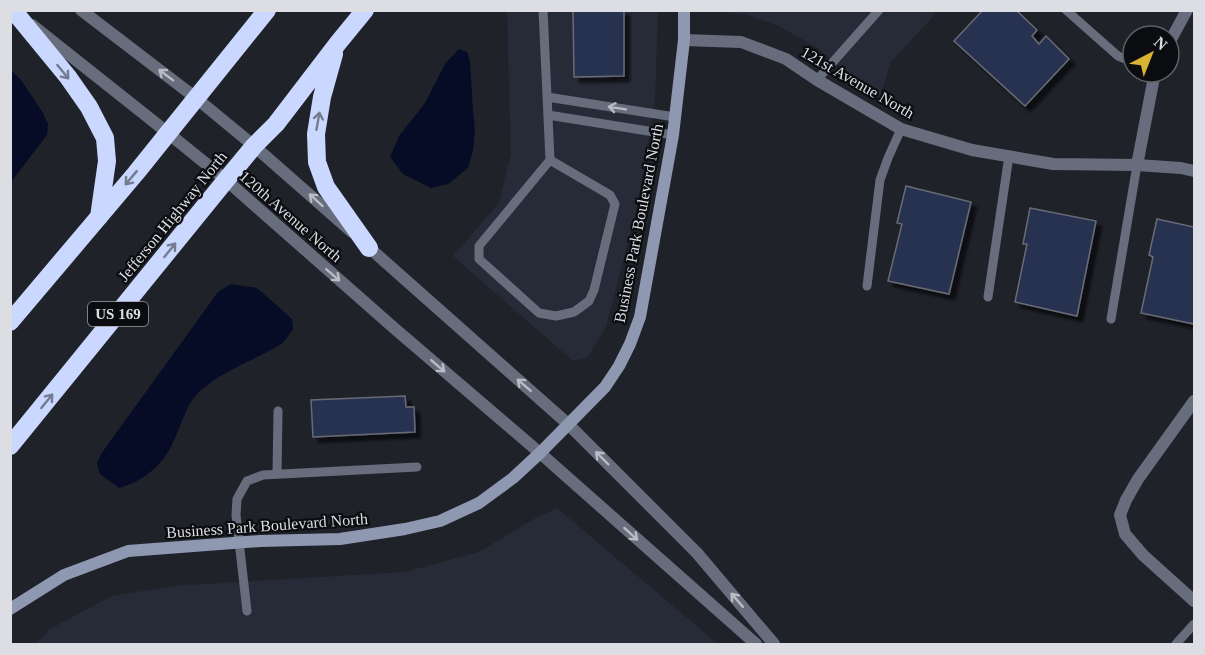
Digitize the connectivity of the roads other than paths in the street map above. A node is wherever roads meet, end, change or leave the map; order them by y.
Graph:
1 (13, 10) edge
2 (81, 10) edge
3 (267, 10) edge
4 (364, 10) edge
5 (543, 10) edge
6 (684, 10) edge
7 (879, 10) edge
8 (1066, 10) edge
9 (1187, 10) edge
10 (1179, 24) edge
11 (684, 40) junction
12 (338, 43) junction
13 (1121, 57) edge
14 (817, 80) junction
15 (1153, 84) edge
16 (547, 97) junction
17 (196, 98) junction
18 (548, 115) junction
19 (675, 117) junction
20 (901, 129) junction
21 (168, 133) junction
22 (673, 135) junction
23 (254, 146) junction
24 (1009, 156) junction
25 (550, 160) junction
26 (1137, 165) junction
27 (1194, 171) edge
28 (226, 180) junction
29 (99, 217) junction
30 (369, 248) junction
31 (867, 286) dead end
32 (988, 297) dead end
33 (1111, 319) dead end
34 (10, 322) edge
35 (1194, 401) edge
36 (278, 411) dead end
37 (568, 424) junction
38 (10, 446) edge
39 (540, 453) junction
40 (417, 467) dead end
41 (277, 474) junction
42 (239, 543) junction
43 (1194, 601) edge
44 (10, 609) edge
45 (247, 611) dead end
46 (1194, 624) edge
47 (756, 645) edge
48 (774, 645) edge
49 (1176, 645) edge

1 - 21 street, 120th Avenue North
1 -> 29 highway
17 -> 2 street, 120th Avenue North
3 - 17 highway
4 - 12 highway, Jefferson Highway North / US 169
5 - 16 lane
6 - 11 street, Business Park Boulevard North
7 - 14 lane
8 - 13 lane
9 - 10 street
11 - 14 street, 121st Avenue North
11 - 19 street, Business Park Boulevard North
12 - 23 highway, Jefferson Highway North / US 169
30 -> 12 highway
14 - 20 street, 121st Avenue North
15 - 26 street
16 - 18 lane
19 -> 16 lane
17 - 21 highway
17 - 23 street, 120th Avenue North
18 - 22 lane
18 - 25 lane
19 - 22 street, Business Park Boulevard North
20 - 24 street, 121st Avenue North
20 - 31 lane
21 - 28 street, 120th Avenue North
21 -> 29 highway
22 - 37 street, Business Park Boulevard North
23 - 28 highway, Jefferson Highway North / US 169
30 -> 23 street, 120th Avenue North
24 - 26 street, 121st Avenue North
24 - 32 lane
25 - 25 lane
26 - 27 street, 121st Avenue North
26 - 33 lane
38 -> 28 highway, Jefferson Highway North / US 169
28 -> 39 street, 120th Avenue North
29 - 34 highway
37 -> 30 street, 120th Avenue North
35 - 43 street
36 - 41 lane
37 - 39 street, Business Park Boulevard North
48 -> 37 street, 120th Avenue North
39 - 42 street, Business Park Boulevard North
39 -> 47 street, 120th Avenue North
40 - 41 lane
41 - 42 lane
42 - 44 street, Business Park Boulevard North
42 - 45 lane
46 - 49 lane

